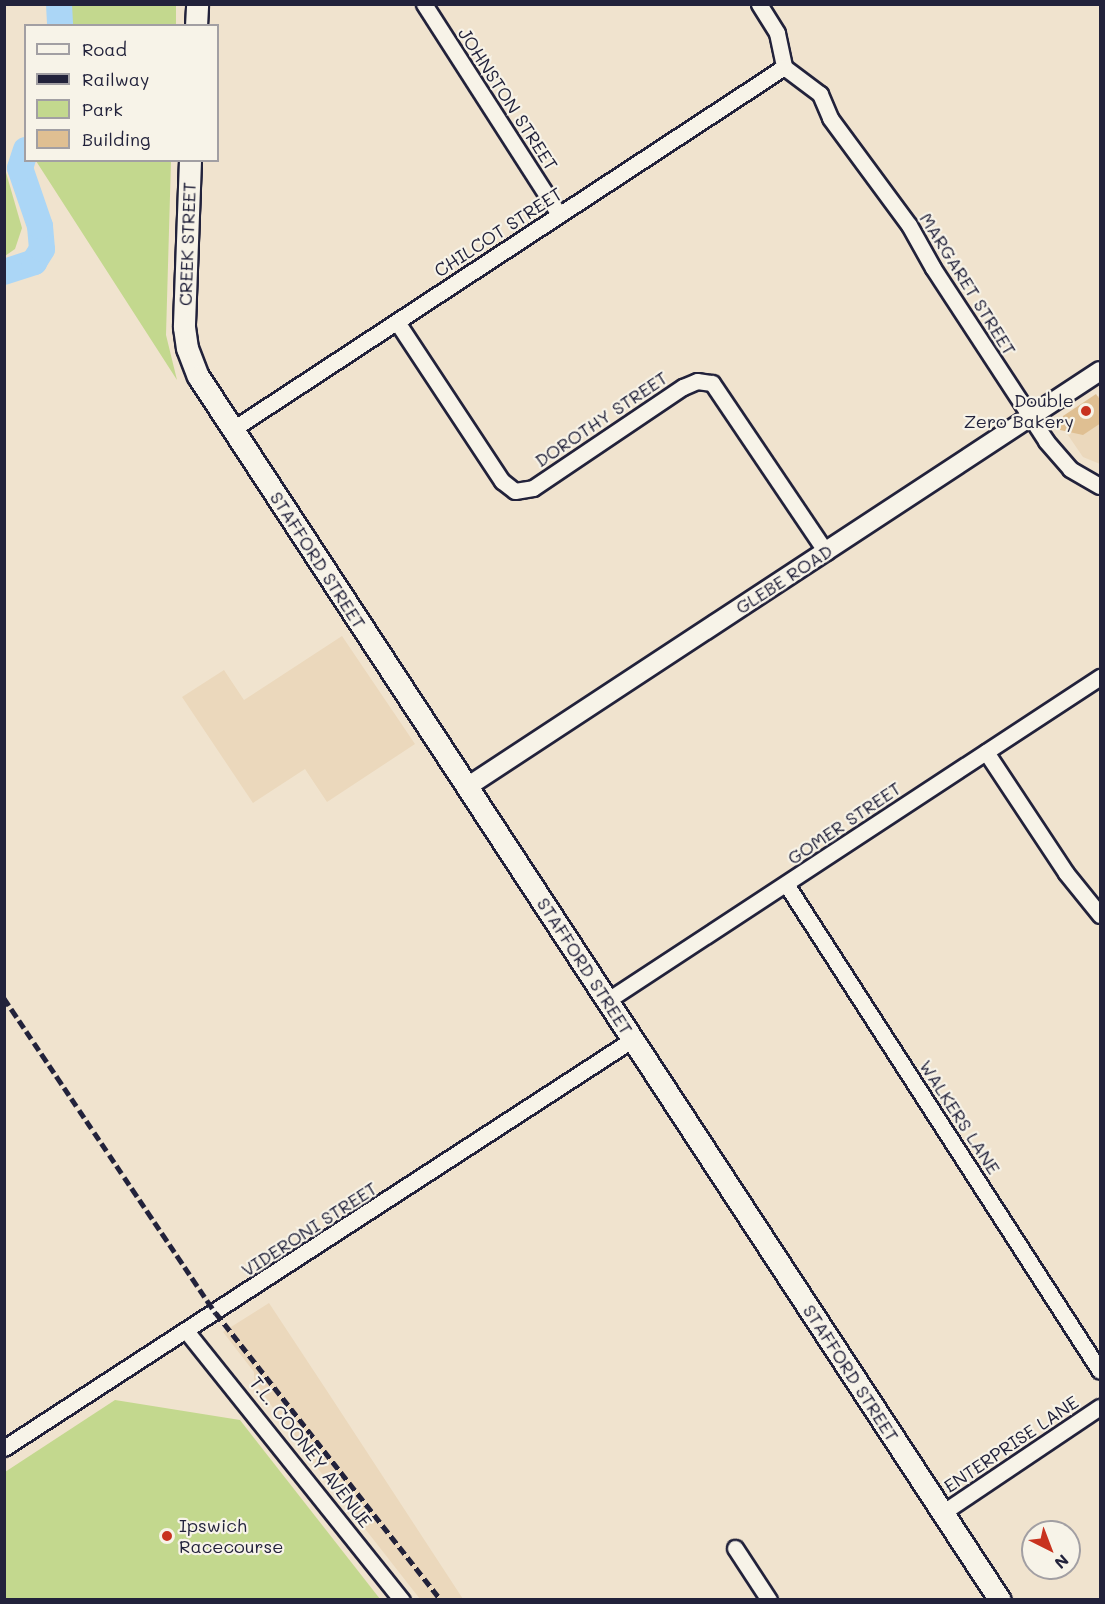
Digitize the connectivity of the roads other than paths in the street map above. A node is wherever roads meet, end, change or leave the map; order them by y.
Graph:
1 (197, 4) edge
2 (424, 4) edge
3 (759, 4) edge
4 (196, 24) edge
5 (784, 67) junction
6 (190, 162) edge
7 (560, 214) junction
8 (397, 322) junction
9 (184, 327) joint
10 (1101, 372) edge
11 (1030, 417) junction
12 (233, 429) junction
13 (1101, 486) edge
14 (825, 552) junction
15 (1101, 676) edge
16 (986, 752) junction
17 (467, 787) junction
18 (786, 884) junction
19 (1101, 915) edge
20 (608, 1000) junction
21 (633, 1039) junction
22 (187, 1332) junction
23 (1101, 1371) edge
24 (1101, 1407) edge
25 (4, 1449) edge
26 (942, 1513) junction
27 (735, 1548) dead end
28 (402, 1599) edge
29 (769, 1599) edge
30 (1000, 1599) edge

1 - 4 main road
2 - 7 street, JOHNSTON STREET
3 - 5 street
5 - 7 street, CHILCOT STREET
5 - 11 street, MARGARET STREET
6 - 9 main road, CREEK STREET
7 - 8 street, CHILCOT STREET
8 - 12 street, CHILCOT STREET
8 - 14 street, DOROTHY STREET
9 - 12 main road, STAFFORD STREET
10 - 11 street, GLEBE ROAD
11 - 13 street, MARGARET STREET
11 - 14 street, GLEBE ROAD
12 - 17 main road, STAFFORD STREET
14 - 17 street, GLEBE ROAD
15 - 16 street, GOMER STREET
16 - 18 street, GOMER STREET
16 - 19 street
17 - 20 main road, STAFFORD STREET
18 - 20 street, GOMER STREET
18 - 23 street, WALKERS LANE
20 - 21 main road, STAFFORD STREET
21 - 22 street, VIDERONI STREET
21 - 26 main road, STAFFORD STREET
22 - 25 street, VIDERONI STREET
22 - 28 street, T.L. COONEY AVENUE
24 - 26 street, ENTERPRISE LANE
26 - 30 main road, STAFFORD STREET
27 - 29 street

